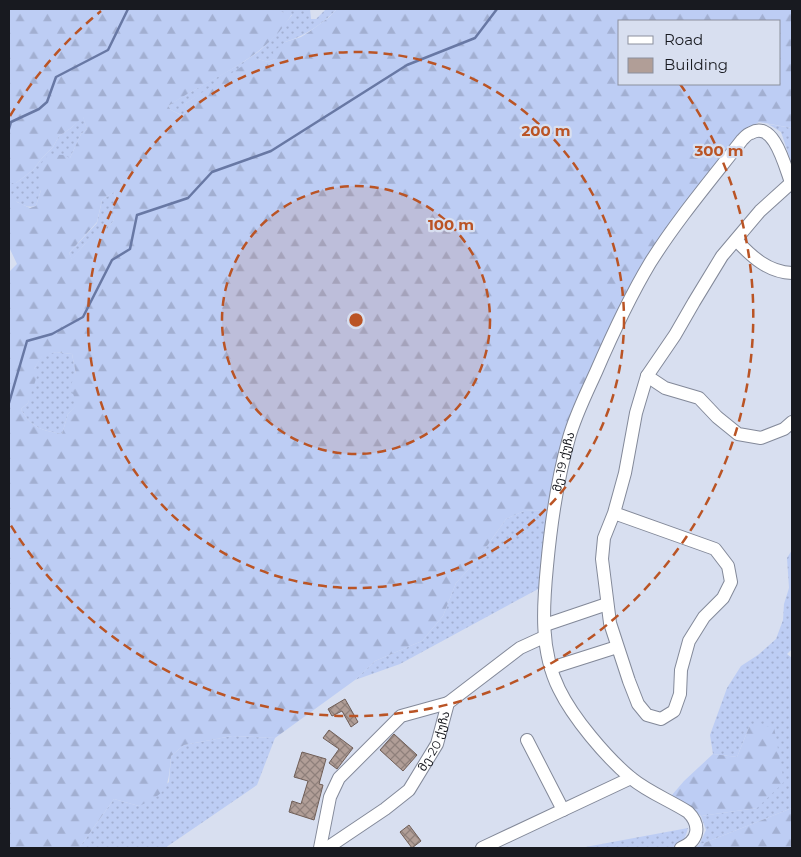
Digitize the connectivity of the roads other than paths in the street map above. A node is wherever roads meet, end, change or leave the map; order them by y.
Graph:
1 (792, 184) edge
2 (736, 240) junction
3 (792, 273) edge
4 (647, 376) junction
5 (792, 422) edge
6 (614, 513) junction
7 (607, 604) junction
8 (544, 631) junction
9 (617, 646) junction
10 (551, 668) junction
11 (448, 703) junction
12 (526, 740) dead end
13 (631, 778) junction
14 (563, 810) junction
15 (320, 848) edge
16 (327, 848) edge
17 (482, 848) edge
18 (681, 848) edge

1 - 2 street
1 - 8 street, მე-19 ქუჩა
2 - 3 street
2 - 4 street
4 - 5 street
4 - 6 street
6 - 7 street
6 - 9 street
7 - 8 street, მე-20 ქუჩა
7 - 9 street
8 - 10 street, მე-19 ქუჩა
8 - 11 street, მე-20 ქუჩა
9 - 10 street
10 - 13 street, მე-19 ქუჩა
11 - 15 street
11 - 16 street, მე-20 ქუჩა
12 - 14 street
13 - 14 street
13 - 18 street, მე-19 ქუჩა
14 - 17 street

